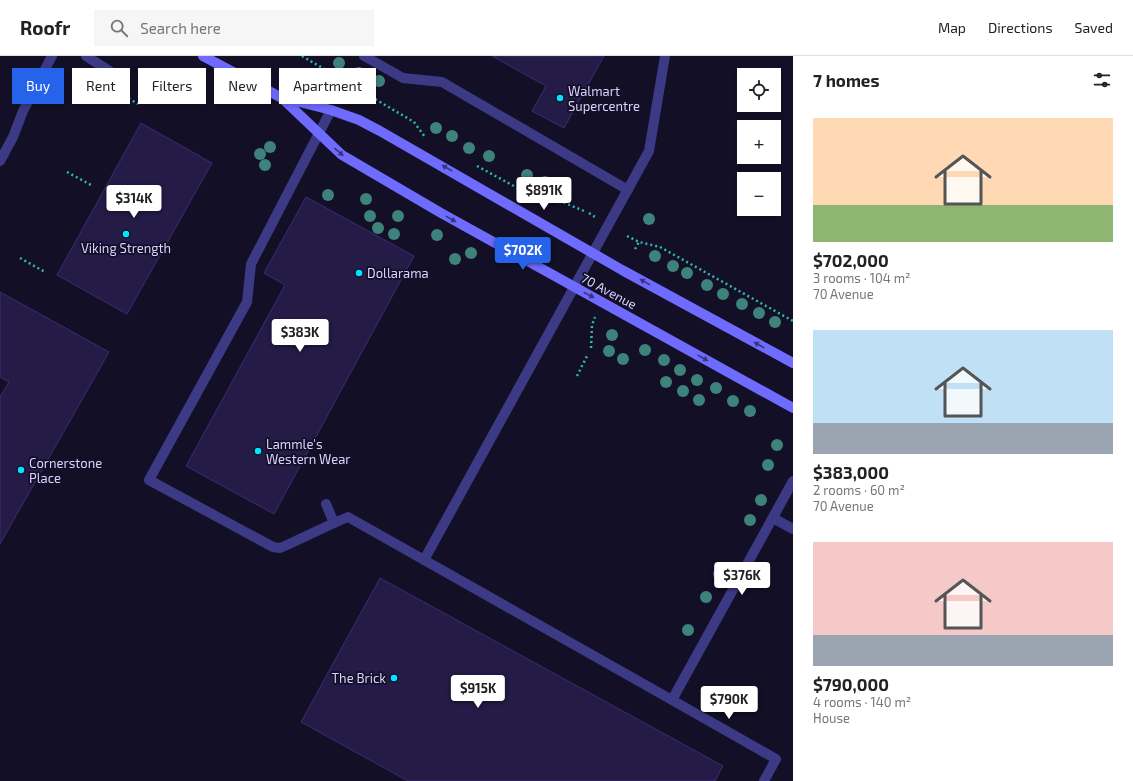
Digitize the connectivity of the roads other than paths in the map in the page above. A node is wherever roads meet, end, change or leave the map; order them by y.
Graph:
1 (52, 56) edge
2 (86, 56) edge
3 (203, 56) edge
4 (364, 56) edge
5 (665, 56) edge
6 (218, 60) edge
7 (105, 68) edge
8 (279, 96) edge
9 (288, 104) edge
10 (307, 104) edge
11 (331, 110) junction
12 (318, 132) junction
13 (0, 161) edge
14 (628, 190) junction
15 (593, 252) junction
16 (574, 287) junction
17 (793, 363) edge
18 (793, 408) edge
19 (793, 481) edge
20 (326, 504) dead end
21 (773, 518) junction
22 (334, 523) junction
23 (793, 529) edge
24 (424, 560) junction
25 (672, 700) junction
26 (764, 781) edge

1 - 13 street
2 - 7 street
3 - 6 street, 70 Avenue
4 - 14 street
5 - 14 street
6 - 8 street, 70 Avenue
9 - 12 street, 70 Avenue
10 - 11 street, 70 Avenue
11 - 12 street
15 -> 11 street, 70 Avenue
12 -> 16 street, 70 Avenue
12 - 22 street
14 - 15 street
15 - 16 street
17 -> 15 street, 70 Avenue
16 -> 18 street, 70 Avenue
16 - 24 street
19 - 21 street
20 - 22 street
21 - 23 street
21 - 25 street
22 - 24 street
24 - 25 street
25 - 26 street

